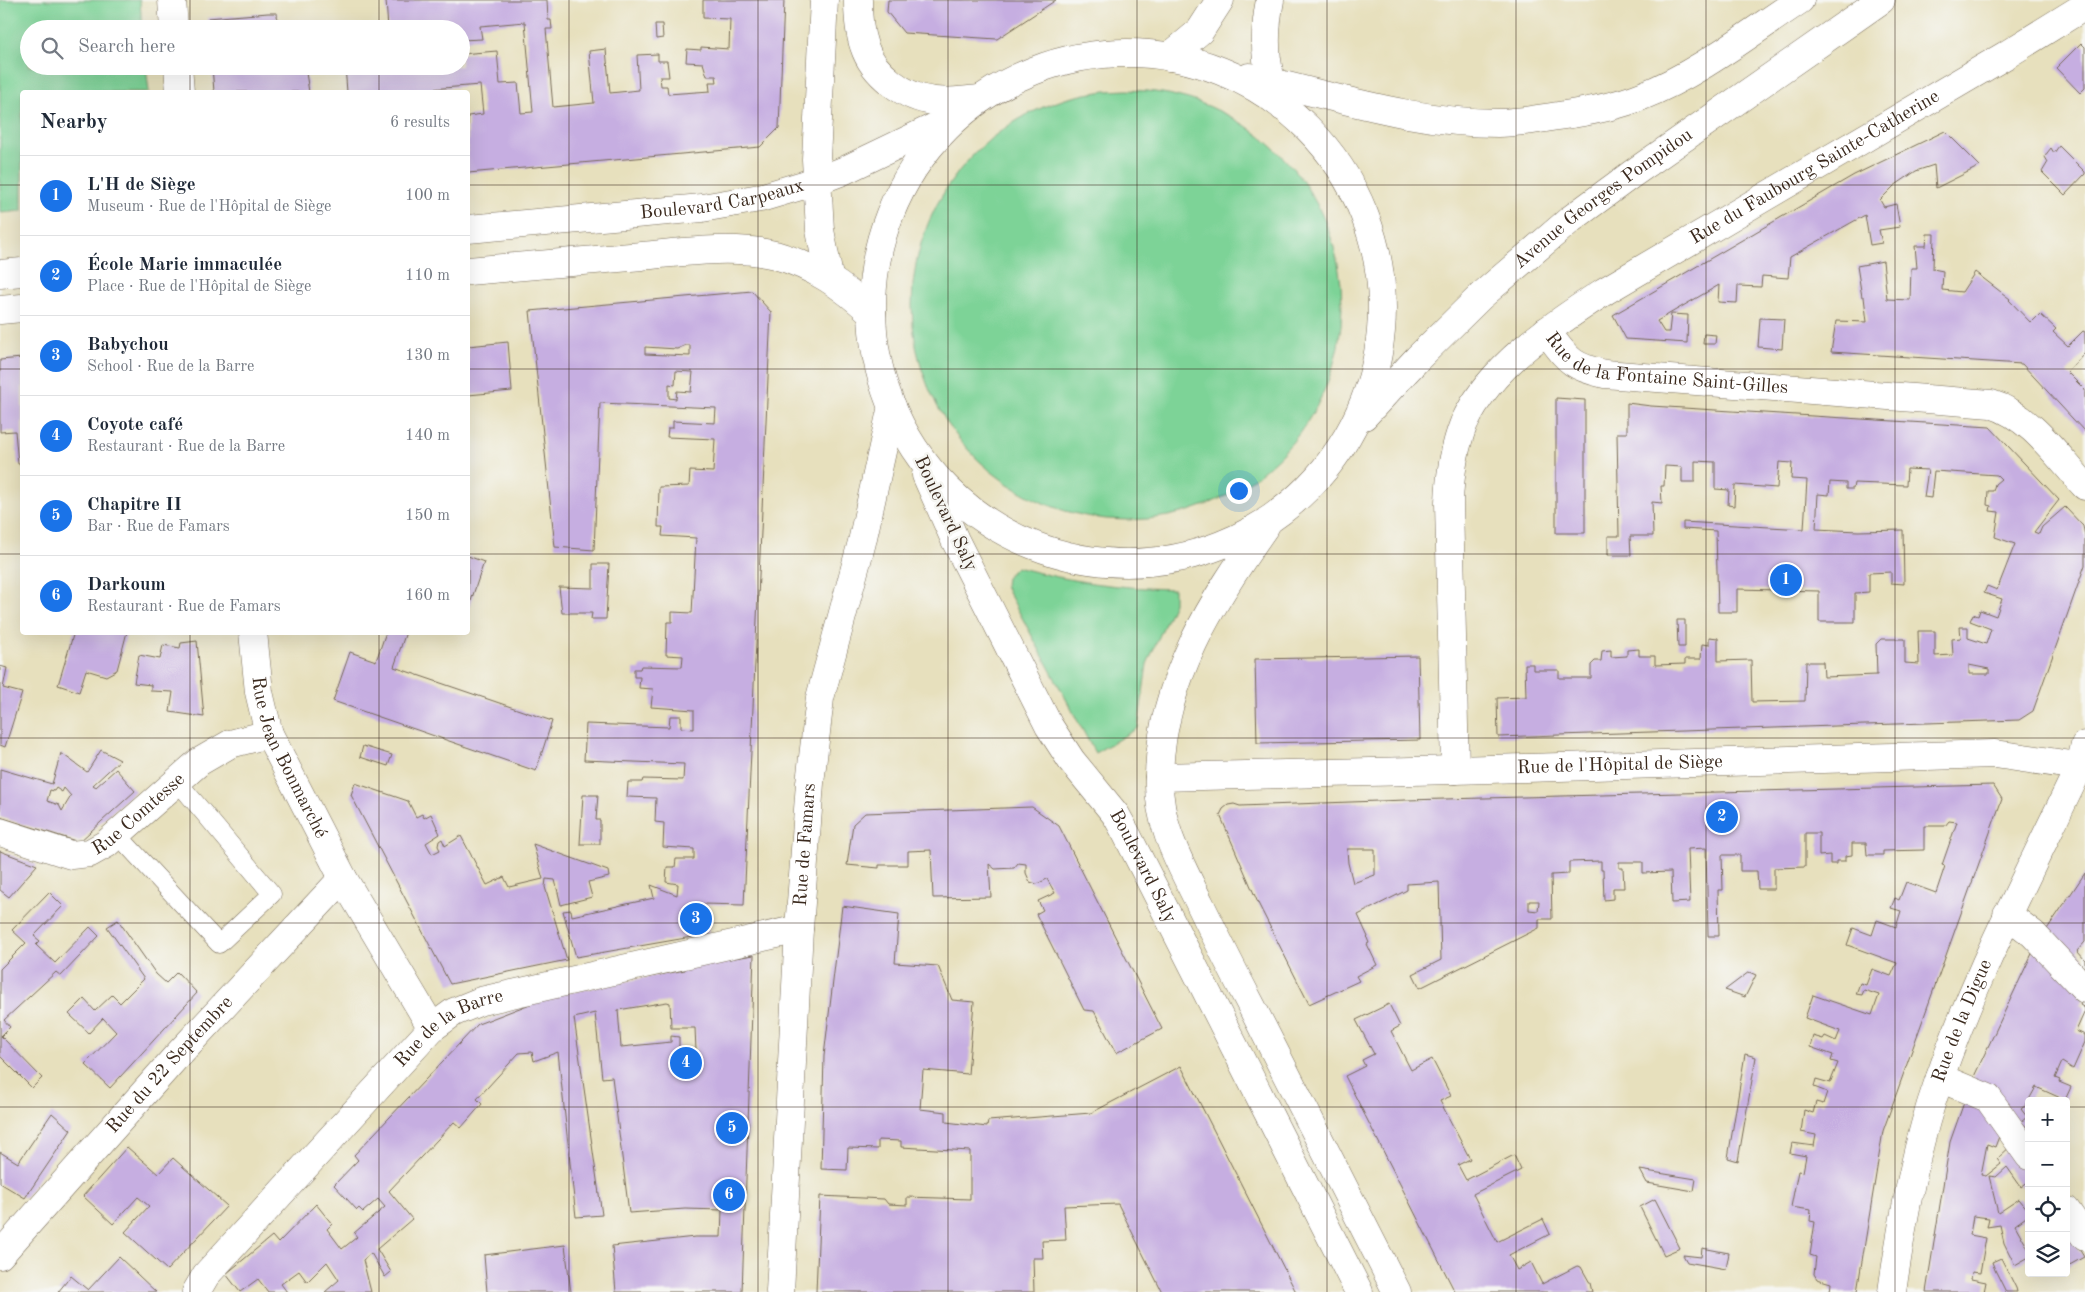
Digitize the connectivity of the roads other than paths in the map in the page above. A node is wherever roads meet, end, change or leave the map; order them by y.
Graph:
1 (172, 0) edge
2 (824, 0) edge
3 (858, 0) edge
4 (1220, 0) edge
5 (1270, 0) edge
6 (1800, 0) edge
7 (1881, 0) edge
8 (2085, 6) edge
9 (173, 20) edge
10 (1169, 57) junction
11 (1210, 68) junction
12 (179, 75) edge
13 (1271, 82) junction
14 (180, 90) edge
15 (971, 106) junction
16 (1283, 107) junction
17 (817, 181) junction
18 (470, 229) edge
19 (20, 272) edge
20 (470, 272) edge
21 (0, 274) edge
22 (830, 277) junction
23 (20, 308) edge
24 (0, 310) edge
25 (872, 313) junction
26 (1546, 331) junction
27 (892, 406) junction
28 (1351, 430) junction
29 (914, 448) junction
30 (2085, 486) edge
31 (1272, 517) junction
32 (253, 635) edge
33 (269, 734) junction
34 (2083, 759) edge
35 (1455, 770) junction
36 (1159, 777) junction
37 (178, 780) junction
38 (0, 832) edge
39 (117, 834) junction
40 (343, 878) junction
41 (2007, 914) junction
42 (799, 929) junction
43 (2085, 989) edge
44 (432, 1028) junction
45 (1940, 1078) junction
46 (2025, 1150) edge
47 (2070, 1216) edge
48 (2085, 1237) edge
49 (0, 1255) edge
50 (196, 1292) edge
51 (780, 1292) edge
52 (1359, 1292) edge
53 (1397, 1292) edge
54 (1892, 1292) edge

1 - 9 street
2 - 17 street
3 - 15 street
4 - 10 street
5 - 13 street
6 - 13 street
7 - 28 street, Avenue Georges Pompidou
8 - 26 street, Rue du Faubourg Sainte-Catherine
10 - 11 street
10 - 15 street
11 - 13 street
11 - 16 street
12 - 14 street
13 - 16 street
15 - 17 street, Boulevard Carpeaux
15 - 25 street
16 - 28 street
17 - 18 street, Boulevard Carpeaux
17 - 22 street
19 - 21 street
20 - 22 street
22 - 25 street
23 - 24 street
25 - 27 street
26 - 30 street, Rue de la Fontaine Saint-Gilles
26 - 35 street, Rue de la Fontaine Saint-Gilles
27 - 29 street
27 - 42 street, Rue de Famars
28 - 31 street
29 - 31 street
29 - 52 street, Boulevard Saly
31 - 36 street, Boulevard Saly
32 - 33 street, Rue Jean Bonmarché
33 - 37 street, Rue Comtesse
33 - 40 street, Rue Jean Bonmarché
34 - 35 street, Rue de l'Hôpital de Siège
34 - 41 street, Rue de la Digue
35 - 36 street, Rue de l'Hôpital de Siège
36 - 53 street, Boulevard Saly
37 - 39 street, Rue Comtesse
37 - 39 lane
38 - 39 street, Rue Comtesse
40 - 44 street, Rue Jean Bonmarché
40 - 49 street, Rue du 22 Septembre
41 - 43 street
41 - 45 street, Rue de la Digue
42 - 44 street, Rue de la Barre
42 - 51 street, Rue de Famars
44 - 50 street, Rue de la Barre
45 - 46 street
45 - 54 street, Rue de la Digue
47 - 48 street

